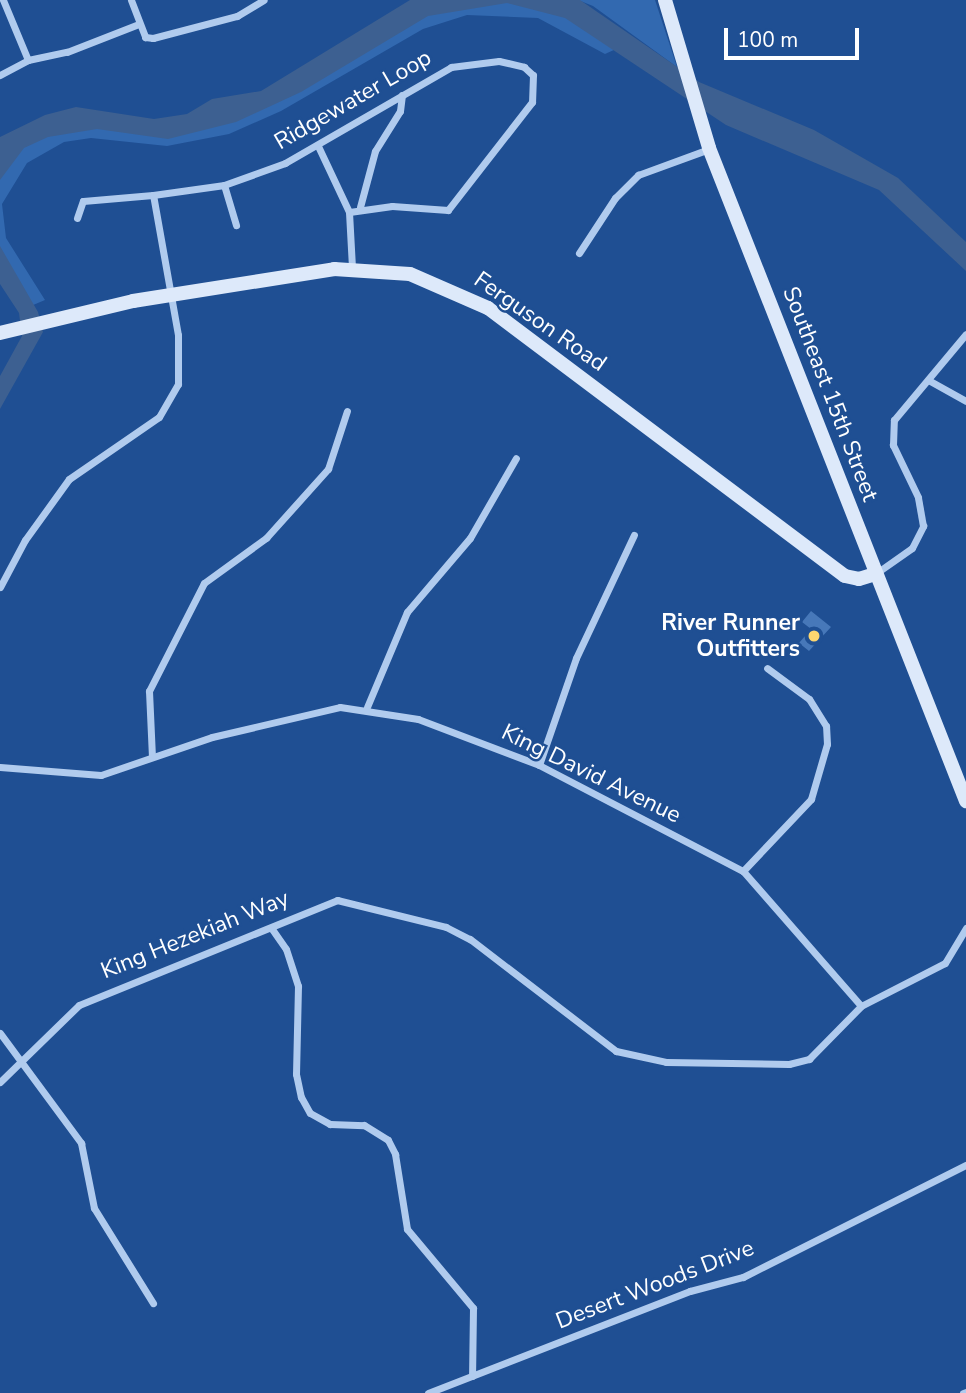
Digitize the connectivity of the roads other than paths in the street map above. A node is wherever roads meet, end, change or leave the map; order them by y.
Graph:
1 (3, 0) edge
2 (131, 0) edge
3 (264, 0) edge
4 (665, 0) edge
5 (139, 24) junction
6 (28, 60) junction
7 (0, 75) edge
8 (402, 95) junction
9 (318, 146) junction
10 (709, 148) junction
11 (224, 186) junction
12 (153, 195) junction
13 (360, 207) junction
14 (349, 212) junction
15 (77, 218) dead end
16 (236, 225) dead end
17 (579, 253) dead end
18 (352, 268) junction
19 (168, 295) junction
20 (0, 333) edge
21 (966, 334) edge
22 (930, 381) junction
23 (966, 401) edge
24 (347, 411) dead end
25 (516, 458) dead end
26 (634, 535) dead end
27 (876, 574) junction
28 (0, 587) edge
29 (767, 668) dead end
30 (367, 707) junction
31 (152, 757) junction
32 (539, 765) junction
33 (0, 767) edge
34 (966, 800) edge
35 (743, 871) junction
36 (966, 928) edge
37 (272, 929) junction
38 (861, 1006) junction
39 (0, 1033) edge
40 (20, 1063) junction
41 (0, 1082) edge
42 (966, 1165) edge
43 (153, 1303) dead end
44 (472, 1376) junction
45 (428, 1393) edge

1 - 6 street
2 - 5 street
3 - 5 street
4 - 10 street, Southeast 15th Street
5 - 6 street
6 - 7 street
8 - 9 street, Ridgewater Loop
8 - 13 street
8 - 13 street, Ridgewater Loop
9 - 11 street, Ridgewater Loop
9 - 14 street
10 - 17 street
10 - 27 street, Southeast 15th Street
11 - 12 street, Ridgewater Loop
11 - 16 street
12 - 15 street, Ridgewater Loop
12 - 19 street
13 - 14 street, Ridgewater Loop
14 - 18 street
18 - 19 street, Ferguson Road
18 - 27 street, Ferguson Road
19 - 20 street, Ferguson Road
19 - 28 street
21 - 22 street
22 - 23 street
22 - 27 street
24 - 31 street
25 - 30 street
26 - 32 street
27 - 34 street, Southeast 15th Street
29 - 35 street
30 - 31 street, King David Avenue
30 - 32 street, King David Avenue
31 - 33 street, King David Avenue
32 - 35 street, King David Avenue
35 - 38 street, King David Avenue
36 - 38 street, King Hezekiah Way
37 - 38 street, King Hezekiah Way
37 - 40 street, King Hezekiah Way
37 - 44 street
39 - 40 street
40 - 41 street, King Hezekiah Way
40 - 43 street
42 - 44 street, Desert Woods Drive
44 - 45 street, Desert Woods Drive

